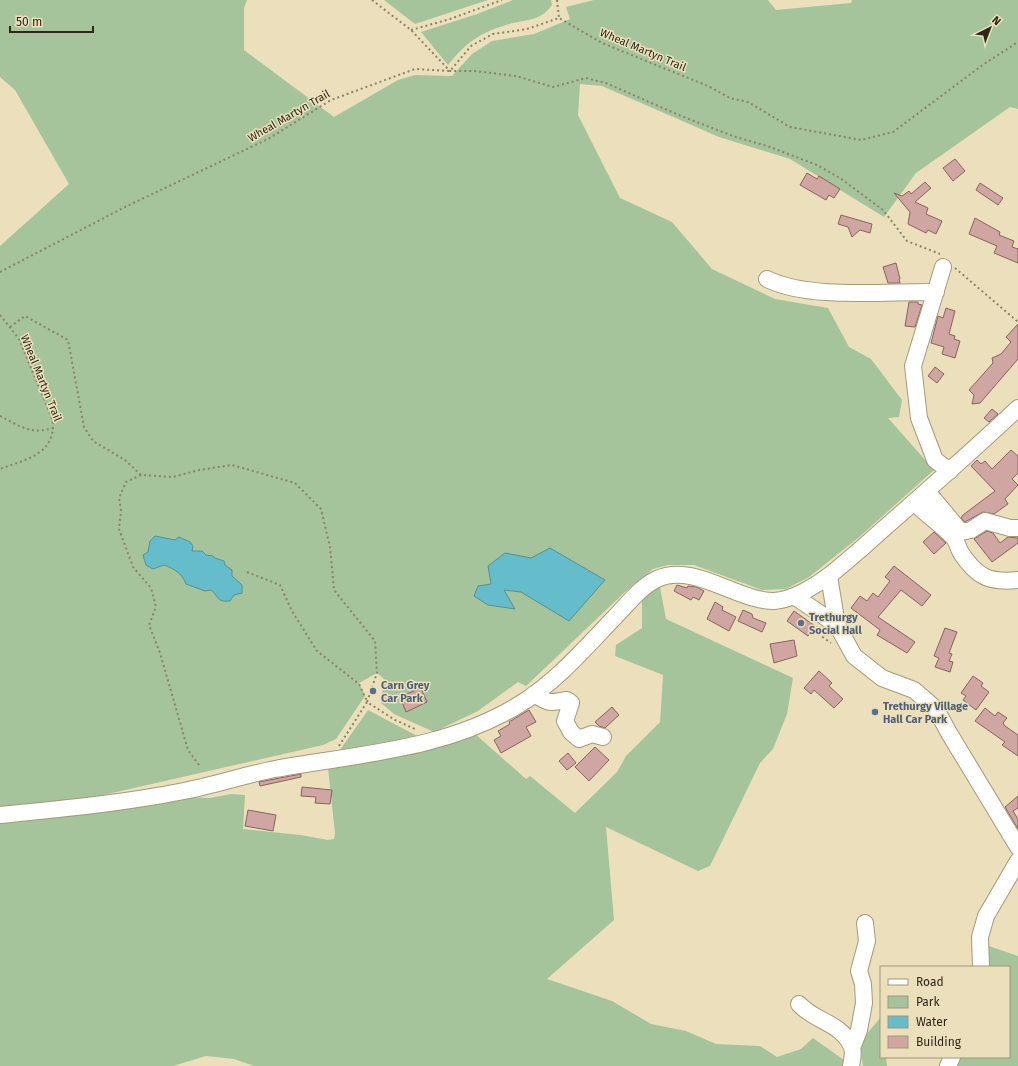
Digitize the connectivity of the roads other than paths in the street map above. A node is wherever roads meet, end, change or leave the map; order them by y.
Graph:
1 (947, 264) road end
2 (767, 279) dead end
3 (936, 292) junction
4 (1018, 408) edge
5 (950, 471) junction
6 (927, 491) junction
7 (914, 502) junction
8 (1018, 528) edge
9 (829, 576) junction
10 (1018, 580) edge
11 (794, 596) junction
12 (837, 625) junction
13 (534, 694) junction
14 (603, 737) dead end
15 (0, 816) edge
16 (1018, 847) edge
17 (1018, 862) edge
18 (865, 923) dead end
19 (981, 966) edge
20 (799, 1004) dead end
21 (852, 1048) junction
22 (851, 1066) edge

1 - 3 street
2 - 3 street
3 - 5 street
4 - 5 street
5 - 6 street
6 - 7 street
6 - 8 street
7 - 9 street
7 - 10 street
9 - 11 street
9 - 12 street
11 - 12 street
11 - 13 street
12 - 16 street
13 - 14 street
13 - 15 street
17 - 19 street
18 - 21 street
20 - 21 street
21 - 22 street

